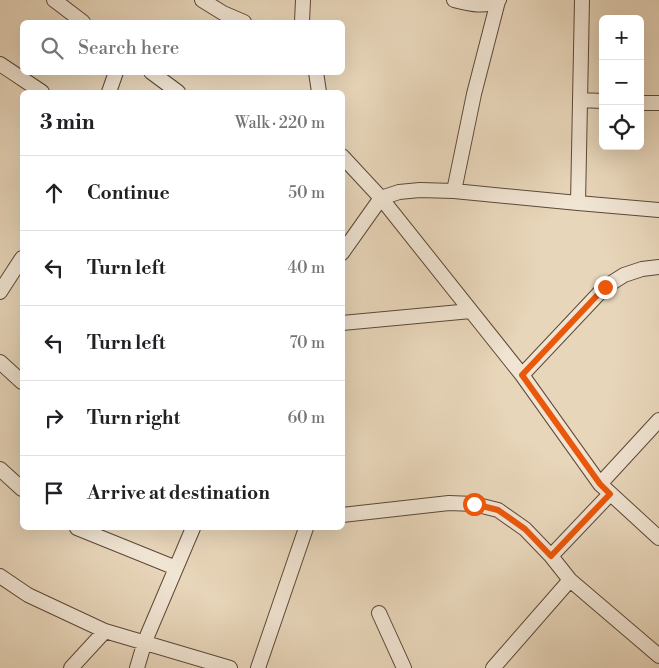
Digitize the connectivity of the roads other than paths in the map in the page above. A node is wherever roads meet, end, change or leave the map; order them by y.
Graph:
1 (54, 0) edge
2 (202, 0) edge
3 (303, 0) edge
4 (454, 0) edge
5 (498, 0) edge
6 (582, 0) edge
7 (81, 20) edge
8 (239, 20) edge
9 (302, 20) edge
10 (0, 64) edge
11 (115, 75) edge
12 (155, 75) edge
13 (317, 75) edge
14 (39, 90) edge
15 (110, 90) edge
16 (175, 90) edge
17 (320, 90) edge
18 (580, 100) junction
19 (599, 101) edge
20 (644, 103) edge
21 (659, 103) edge
22 (345, 159) edge
23 (454, 191) junction
24 (381, 198) junction
25 (578, 203) junction
26 (659, 210) edge
27 (345, 249) edge
28 (659, 267) edge
29 (20, 268) edge
30 (0, 292) edge
31 (471, 311) junction
32 (345, 323) edge
33 (0, 362) edge
34 (522, 375) junction
35 (20, 380) edge
36 (659, 420) edge
37 (0, 469) edge
38 (600, 484) junction
39 (20, 487) edge
40 (610, 494) junction
41 (345, 515) edge
42 (82, 530) edge
43 (192, 530) edge
44 (305, 530) edge
45 (659, 538) edge
46 (551, 556) junction
47 (176, 568) junction
48 (0, 576) edge
49 (570, 580) junction
50 (379, 613) dead end
51 (105, 631) junction
52 (145, 642) junction
53 (659, 656) edge
54 (71, 668) edge
55 (137, 668) edge
56 (230, 668) edge
57 (258, 668) edge
58 (404, 668) edge
59 (492, 668) edge

1 - 7 street
2 - 8 street
3 - 9 street
4 - 5 street
5 - 23 street
6 - 18 street
10 - 14 street
11 - 15 street
12 - 16 street
13 - 17 street
18 - 19 street
18 - 25 street
20 - 21 street
22 - 24 street
23 - 24 street
23 - 25 street
24 - 27 street
24 - 31 street
25 - 26 street
28 - 34 street
29 - 30 street
31 - 32 street
31 - 34 street
33 - 35 street
34 - 38 street
36 - 38 street
37 - 39 street
38 - 40 street
40 - 45 street
40 - 46 street
41 - 46 street
42 - 47 street
43 - 47 street
44 - 57 street
46 - 49 street
47 - 52 street
48 - 51 street
49 - 53 street
49 - 59 street
50 - 58 street
51 - 52 street
51 - 54 street
52 - 55 street
52 - 56 street

